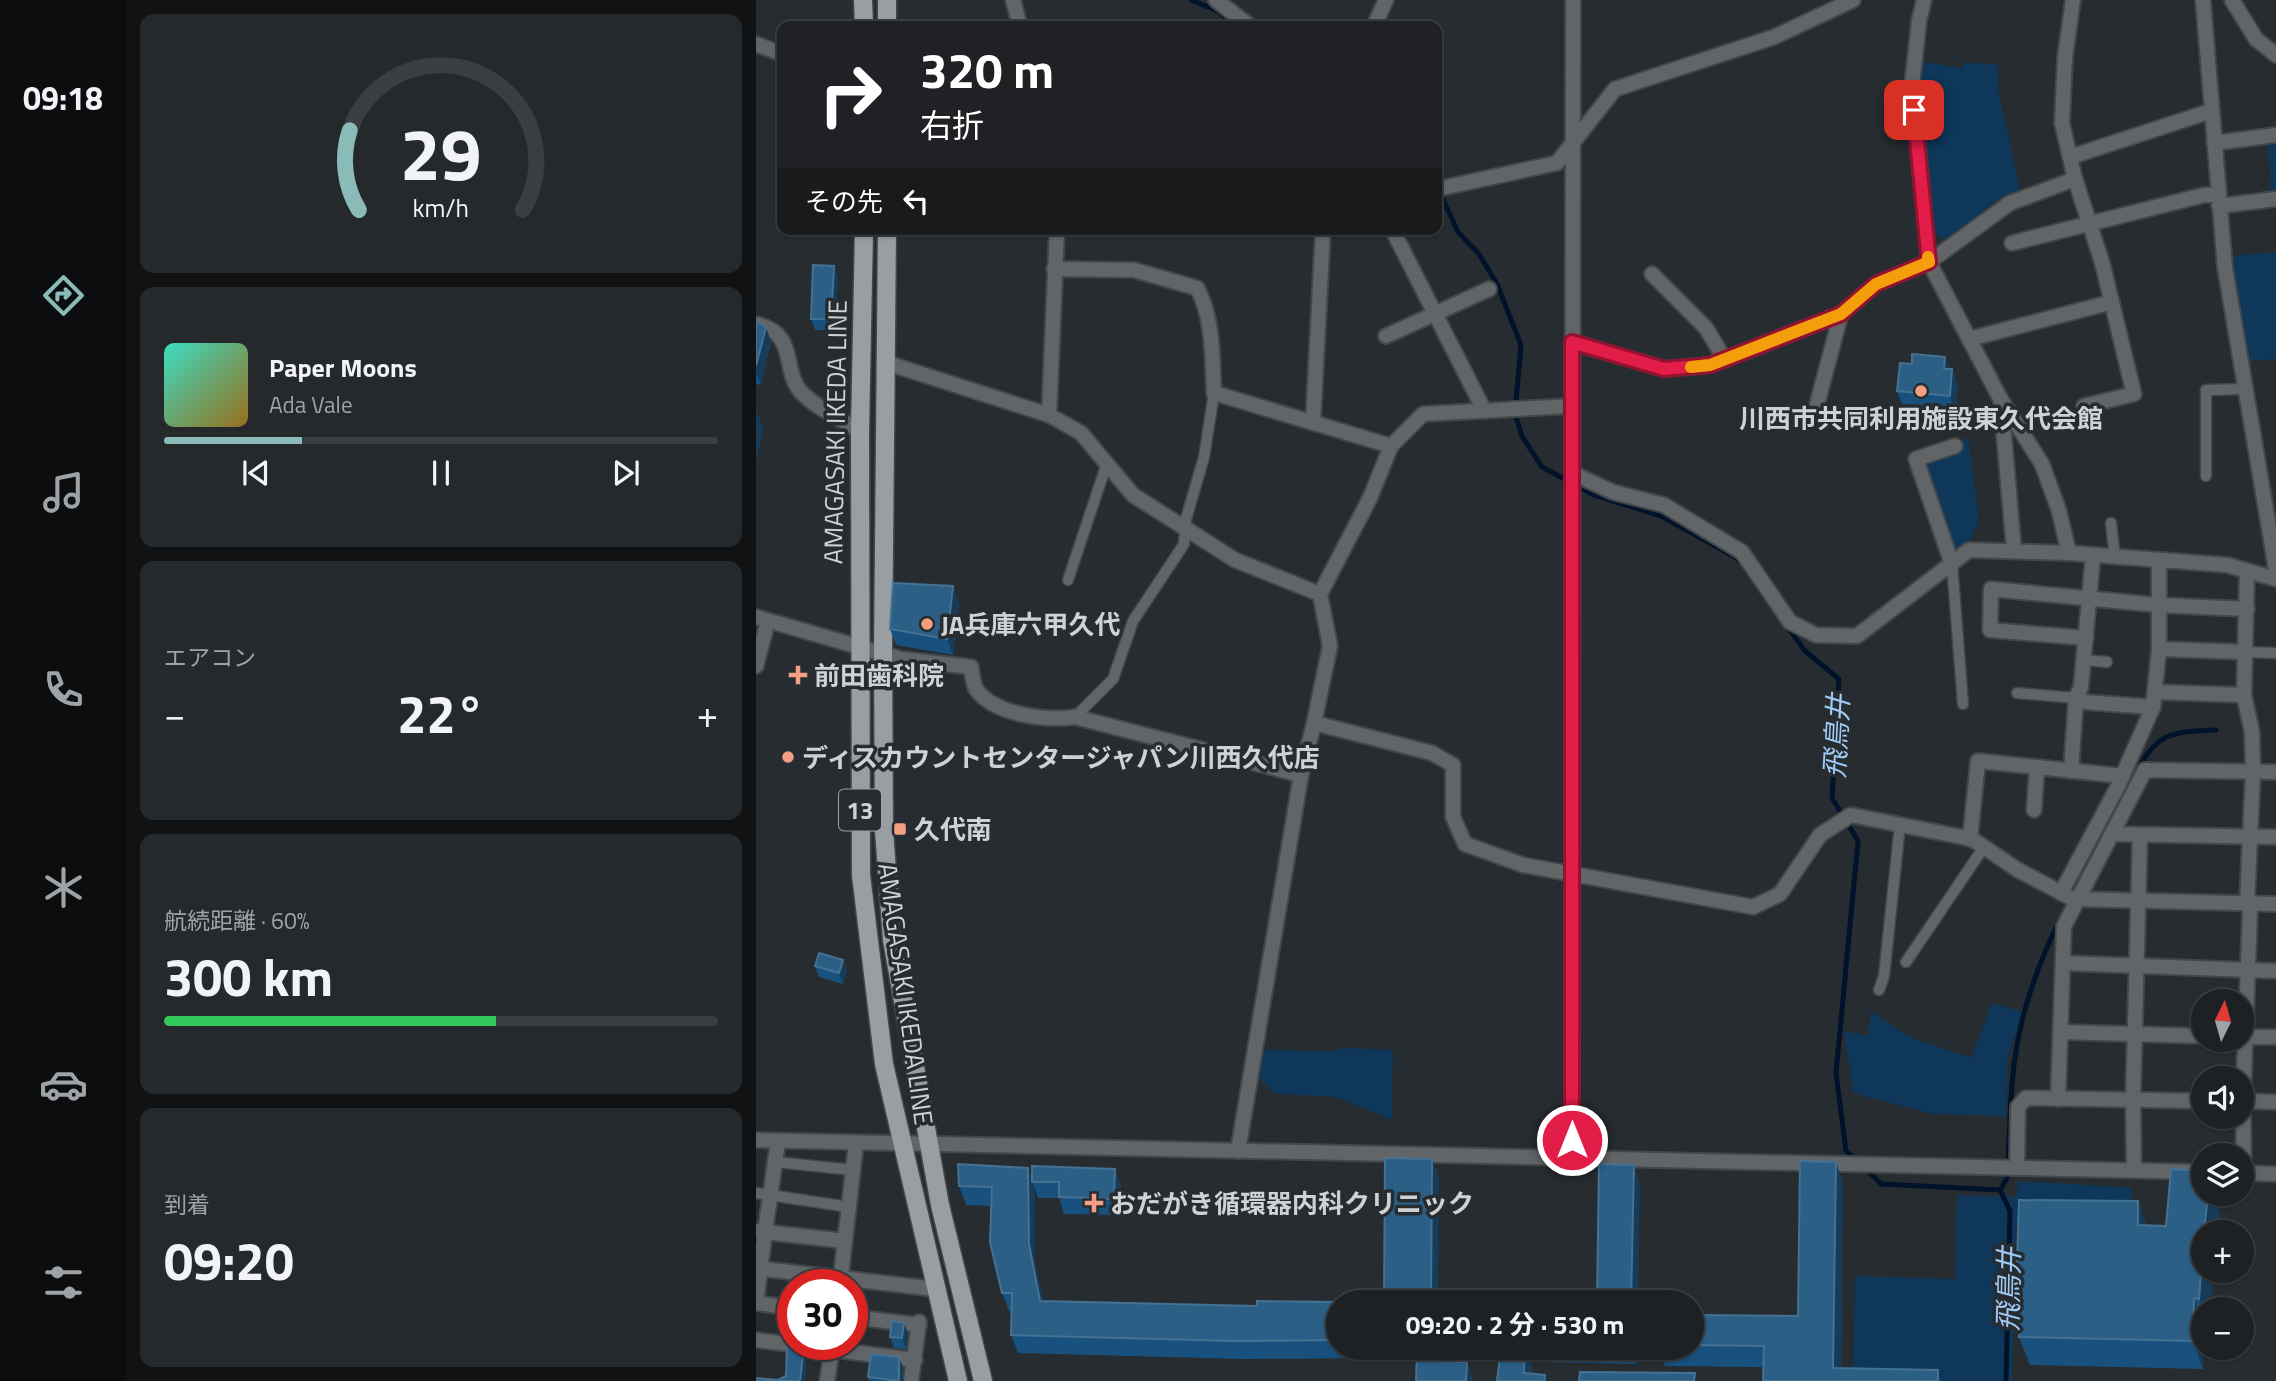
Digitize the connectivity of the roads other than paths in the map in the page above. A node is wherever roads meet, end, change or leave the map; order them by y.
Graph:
1 (863, 0) edge
2 (887, 0) edge
3 (1013, 0) edge
4 (1216, 0) edge
5 (1386, 0) edge
6 (1573, 0) edge
7 (1853, 0) edge
8 (1924, 0) edge
9 (2073, 0) edge
10 (2203, 0) edge
11 (2232, 0) edge
12 (864, 21) edge
13 (887, 21) edge
14 (1019, 21) edge
15 (1243, 21) edge
16 (1376, 21) edge
17 (756, 44) edge
18 (777, 52) edge
19 (2276, 55) edge
20 (2211, 111) junction
21 (2276, 135) edge
22 (2214, 144) junction
23 (1573, 146) junction
24 (2070, 157) junction
25 (2075, 179) junction
26 (1442, 188) edge
27 (2276, 199) edge
28 (2219, 200) junction
29 (2090, 225) junction
30 (864, 235) edge
31 (887, 235) edge
32 (1056, 235) edge
33 (1323, 235) edge
34 (1395, 235) edge
35 (2012, 243) dead end
36 (1929, 262) junction
37 (1055, 269) junction
38 (1652, 274) dead end
39 (1489, 289) dead end
40 (2112, 302) junction
41 (1435, 314) junction
42 (1841, 314) junction
43 (756, 324) edge
44 (1386, 336) dead end
45 (1969, 339) junction
46 (1572, 342) junction
47 (1725, 360) junction
48 (887, 363) junction
49 (2247, 389) junction
50 (1214, 393) junction
51 (2000, 398) junction
52 (1572, 406) junction
53 (2084, 406) dead end
54 (1484, 411) junction
55 (1815, 412) dead end
56 (1049, 415) junction
57 (1313, 423) junction
58 (860, 431) junction
59 (1391, 446) junction
60 (1955, 446) dead end
61 (1107, 463) junction
62 (1572, 472) junction
63 (2206, 476) dead end
64 (2271, 497) edge
65 (2111, 523) dead end
66 (1185, 530) junction
67 (2014, 550) junction
68 (2069, 553) junction
69 (2093, 556) junction
70 (2115, 558) junction
71 (2159, 562) junction
72 (1952, 564) junction
73 (2276, 569) edge
74 (2247, 571) junction
75 (2276, 579) edge
76 (1068, 580) dead end
77 (1320, 594) junction
78 (2090, 598) junction
79 (2158, 605) junction
80 (2247, 609) junction
81 (762, 619) edge
82 (2086, 638) junction
83 (859, 646) junction
84 (2159, 649) junction
85 (2246, 652) junction
86 (883, 653) junction
87 (2276, 653) edge
88 (2084, 660) junction
89 (2107, 662) dead end
90 (756, 666) edge
91 (2155, 692) junction
92 (2017, 693) dead end
93 (2244, 695) junction
94 (2076, 698) junction
95 (1963, 704) dead end
96 (2153, 707) junction
97 (1074, 718) junction
98 (1314, 723) junction
99 (2037, 767) junction
100 (2071, 771) junction
101 (2253, 772) junction
102 (2276, 772) edge
103 (1301, 775) junction
104 (2123, 776) junction
105 (2034, 810) dead end
106 (1900, 825) junction
107 (2112, 834) junction
108 (2140, 835) junction
109 (2250, 837) junction
110 (2276, 837) edge
111 (1970, 839) junction
112 (1984, 847) junction
113 (1571, 874) junction
114 (2061, 893) junction
115 (2080, 899) junction
116 (2137, 900) junction
117 (2247, 904) junction
118 (2276, 904) edge
119 (1906, 962) dead end
120 (2063, 963) junction
121 (2136, 967) junction
122 (2248, 970) junction
123 (2276, 971) edge
124 (2247, 989) edge
125 (1879, 990) dead end
126 (2060, 1032) junction
127 (2134, 1034) junction
128 (2191, 1036) edge
129 (2254, 1037) edge
130 (2276, 1037) edge
131 (2058, 1099) junction
132 (2133, 1100) junction
133 (2191, 1101) edge
134 (2254, 1101) edge
135 (2276, 1102) edge
136 (756, 1140) edge
137 (778, 1141) junction
138 (856, 1144) junction
139 (931, 1145) junction
140 (902, 1146) junction
141 (1238, 1151) junction
142 (1572, 1156) junction
143 (775, 1162) junction
144 (2017, 1168) junction
145 (853, 1170) junction
146 (2134, 1170) junction
147 (2191, 1172) edge
148 (2254, 1173) edge
149 (2276, 1174) edge
150 (763, 1194) edge
151 (849, 1207) junction
152 (760, 1231) edge
153 (845, 1241) junction
154 (758, 1268) edge
155 (842, 1269) edge
156 (777, 1271) edge
157 (868, 1283) edge
158 (935, 1289) junction
159 (756, 1303) edge
160 (777, 1306) edge
161 (868, 1319) edge
162 (756, 1340) edge
163 (777, 1342) edge
164 (868, 1353) edge
165 (831, 1360) edge
166 (915, 1360) junction
167 (827, 1381) edge
168 (911, 1381) edge
169 (958, 1381) edge
170 (983, 1381) edge

1 - 12 main road
2 - 13 main road
3 - 14 street
4 - 15 street
5 - 16 street
6 - 23 street
7 - 23 street
8 - 36 street
9 - 24 street
10 - 20 street
11 - 19 street
17 - 18 street
20 - 22 street
20 - 24 street
21 - 22 street
22 - 28 street
23 - 26 street
23 - 46 street
24 - 25 street
25 - 29 street
25 - 36 street
27 - 28 street
28 - 29 street
28 - 49 street
29 - 35 street
29 - 40 street
30 - 58 main road, AMAGASAKI IKEDA LINE / 13
31 - 48 main road, AMAGASAKI IKEDA LINE / 13
32 - 37 street
33 - 57 street
34 - 41 street
36 - 42 street
36 - 45 street
37 - 50 street
37 - 56 street
38 - 47 street
39 - 41 street
40 - 45 street
40 - 53 street
41 - 44 street
41 - 54 street
42 - 47 street
42 - 55 street
43 - 58 street
45 - 51 street
46 - 47 street
46 - 52 street
48 - 56 street
48 - 86 main road, AMAGASAKI IKEDA LINE / 13
49 - 63 lane
49 - 64 street
50 - 57 street
50 - 66 lane
51 - 67 street
51 - 68 street
52 - 54 street
52 - 62 street
54 - 59 street
56 - 61 street
57 - 59 street
58 - 83 main road, AMAGASAKI IKEDA LINE / 13
59 - 77 street
60 - 72 street
61 - 66 street
61 - 76 lane
62 - 72 street
62 - 113 street
64 - 73 street
65 - 70 lane
66 - 77 street
66 - 97 lane
67 - 68 street
67 - 72 street
68 - 69 street
69 - 70 street
69 - 78 street
70 - 71 street
71 - 74 street
71 - 79 street
72 - 95 lane
74 - 75 street
74 - 80 street
77 - 98 street
78 - 79 street
78 - 82 street
78 - 82 street
79 - 80 street
79 - 84 street
80 - 85 street
81 - 83 street
81 - 90 street
82 - 88 street
83 - 86 street
83 - 140 main road, AMAGASAKI IKEDA LINE / 13
84 - 85 street
84 - 91 street
85 - 87 lane
85 - 93 street
86 - 97 street
86 - 139 main road, AMAGASAKI IKEDA LINE / 13
88 - 89 lane
88 - 94 street
91 - 93 street
91 - 96 street
92 - 94 lane
93 - 101 street
94 - 96 street
94 - 100 street
96 - 104 street
97 - 103 street
98 - 103 street
98 - 113 street
99 - 100 street
99 - 105 street
99 - 111 street
100 - 104 street
101 - 102 street
101 - 107 street
101 - 109 street
103 - 141 street
104 - 114 street
106 - 111 street
106 - 113 street
106 - 125 lane
107 - 108 street
107 - 115 street
108 - 109 street
108 - 116 street
109 - 110 street
109 - 117 street
111 - 112 street
112 - 114 street
112 - 119 lane
113 - 142 street
114 - 115 street
115 - 116 street
115 - 120 street
116 - 117 street
116 - 121 street
117 - 118 street
117 - 122 street
120 - 121 street
120 - 126 street
121 - 122 street
121 - 127 street
122 - 123 street
122 - 124 street
126 - 127 street
126 - 131 street
127 - 128 street
127 - 132 street
129 - 130 street
131 - 132 street
131 - 144 street
132 - 133 street
132 - 146 street
134 - 135 street
136 - 137 street
137 - 138 street
137 - 143 street
138 - 140 street
138 - 145 street
139 - 140 street
139 - 141 street
139 - 170 main road, AMAGASAKI IKEDA LINE / 13
140 - 158 main road, AMAGASAKI IKEDA LINE / 13
141 - 142 street
142 - 144 street
143 - 145 lane
143 - 150 street
144 - 146 street
145 - 151 street
146 - 147 street
148 - 149 street
150 - 151 lane
150 - 152 street
151 - 153 street
152 - 153 street
152 - 154 street
153 - 155 street
154 - 156 street
154 - 159 street
157 - 158 street
158 - 169 main road, AMAGASAKI IKEDA LINE / 13
159 - 160 street
161 - 166 street
162 - 163 street
164 - 166 street
165 - 167 street
166 - 168 street

